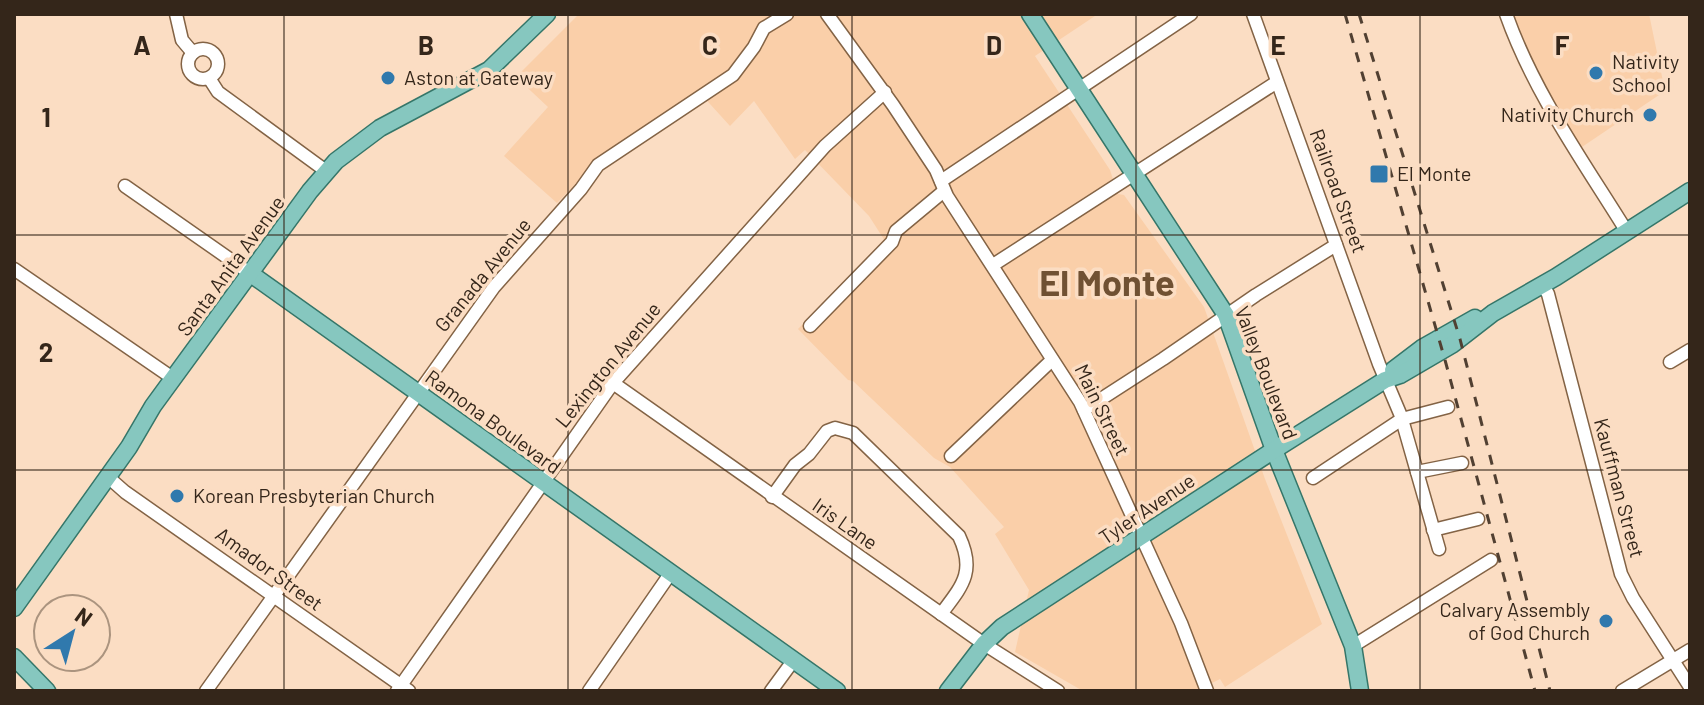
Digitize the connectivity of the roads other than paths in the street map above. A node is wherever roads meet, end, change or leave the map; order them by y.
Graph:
1 (176, 14) edge
2 (547, 14) edge
3 (787, 14) edge
4 (827, 14) edge
5 (1030, 14) edge
6 (1191, 14) edge
7 (1253, 14) edge
8 (1506, 14) edge
9 (193, 53) junction
10 (209, 78) junction
11 (1277, 82) junction
12 (1078, 88) junction
13 (885, 92) junction
14 (326, 171) junction
15 (1133, 173) junction
16 (125, 186) dead end
17 (943, 186) junction
18 (1690, 191) edge
19 (1627, 232) junction
20 (1336, 245) junction
21 (993, 265) junction
22 (14, 269) edge
23 (251, 274) junction
24 (1543, 285) junction
25 (1226, 315) junction
26 (810, 326) dead end
27 (1690, 350) edge
28 (1052, 360) junction
29 (1670, 362) dead end
30 (174, 379) junction
31 (1385, 380) junction
32 (613, 383) junction
33 (418, 392) junction
34 (1448, 407) dead end
35 (1084, 410) junction
36 (1402, 419) junction
37 (1274, 450) junction
38 (951, 456) dead end
39 (1462, 463) dead end
40 (1417, 472) junction
41 (108, 477) junction
42 (1313, 478) dead end
43 (542, 483) junction
44 (772, 497) junction
45 (1478, 519) dead end
46 (1433, 530) junction
47 (1141, 537) junction
48 (1439, 549) dead end
49 (1491, 560) dead end
50 (670, 574) junction
51 (274, 598) junction
52 (14, 608) edge
53 (941, 614) junction
54 (984, 644) junction
55 (1353, 646) junction
56 (1690, 650) edge
57 (14, 657) edge
58 (793, 661) junction
59 (1674, 661) junction
60 (1690, 687) edge
61 (1203, 688) edge
62 (402, 689) edge
63 (47, 691) edge
64 (206, 691) edge
65 (589, 691) edge
66 (771, 691) edge
67 (837, 691) edge
68 (948, 691) edge
69 (1058, 691) edge
70 (1360, 691) edge
71 (1622, 691) edge

1 - 9 street
2 - 14 main road, Santa Anita Avenue
3 - 33 street, Granada Avenue
4 - 13 street, Main Street
5 - 12 main road, Valley Boulevard
6 - 12 street
7 - 11 street, Railroad Street
8 - 19 street
9 - 10 street
9 - 10 street
10 - 14 street
11 - 15 street
11 - 20 street, Railroad Street
12 - 15 main road, Valley Boulevard
12 - 17 street
13 - 17 street, Main Street
13 - 32 street, Lexington Avenue
14 - 23 main road, Santa Anita Avenue
15 - 21 street
15 - 25 main road, Valley Boulevard
16 - 23 street, Ramona Boulevard
17 - 21 street, Main Street
17 - 26 street
18 - 19 main road, Tyler Avenue
19 - 24 main road, Tyler Avenue
20 - 25 street
20 - 31 street, Railroad Street
21 - 28 street, Main Street
22 - 30 street
23 - 30 main road, Santa Anita Avenue
23 - 33 main road, Ramona Boulevard
24 - 31 main road, Tyler Avenue
24 - 59 street, Kauffman Street
25 - 35 street
25 - 37 main road, Valley Boulevard
27 - 29 street
28 - 35 street, Main Street
28 - 38 street
30 - 41 main road, Santa Anita Avenue
31 - 36 street, Railroad Street
31 - 37 main road, Tyler Avenue
32 - 43 street, Lexington Avenue
32 - 44 street, Iris Lane
33 - 43 main road, Ramona Boulevard
33 - 51 street, Granada Avenue
34 - 36 street
35 - 47 street, Main Street
36 - 40 street, Railroad Street
36 - 42 street
37 - 47 main road, Tyler Avenue
37 - 55 main road, Valley Boulevard
39 - 40 street
40 - 46 street, Railroad Street
41 - 51 street, Amador Street
41 - 52 main road, Santa Anita Avenue
43 - 50 main road, Ramona Boulevard
43 - 62 street, Lexington Avenue
44 - 53 street, Iris Lane
44 - 53 street
45 - 46 street
46 - 48 street, Railroad Street
47 - 54 main road, Tyler Avenue
47 - 61 street, Main Street
49 - 55 street
50 - 58 main road, Ramona Boulevard
50 - 65 street
51 - 62 street, Amador Street
51 - 64 street, Granada Avenue
53 - 54 street, Iris Lane
54 - 68 main road, Tyler Avenue
54 - 69 street, Iris Lane
55 - 70 main road, Valley Boulevard
56 - 59 street
57 - 63 main road
58 - 66 street
58 - 67 main road, Ramona Boulevard
59 - 60 street, Kauffman Street
59 - 71 street

